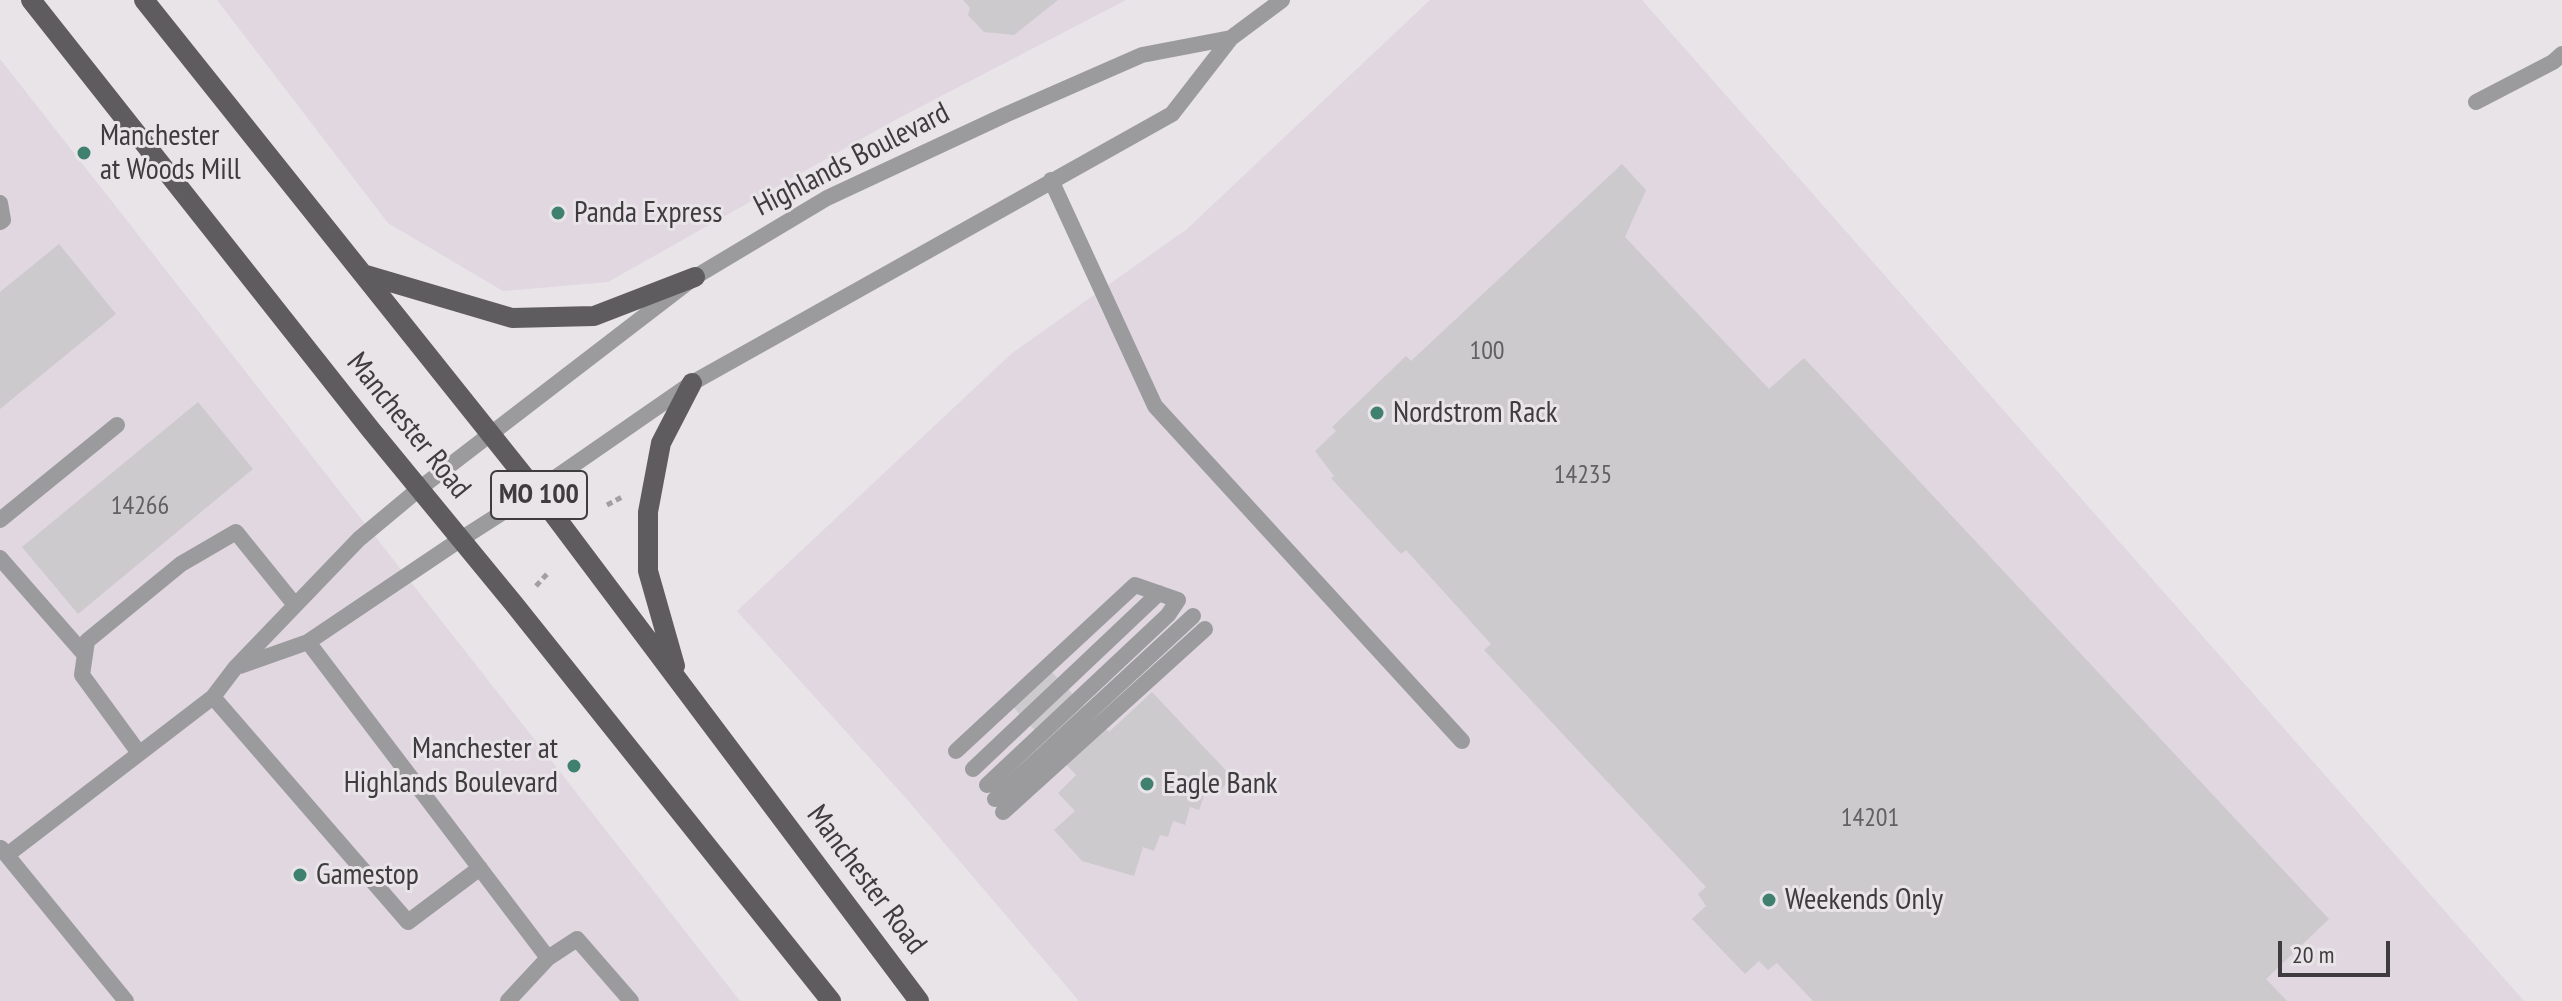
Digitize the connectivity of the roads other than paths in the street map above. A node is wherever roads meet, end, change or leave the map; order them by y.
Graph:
1 (31, 0) edge
2 (144, 0) edge
3 (1282, 0) edge
4 (1231, 38) junction
5 (2562, 54) edge
6 (2476, 102) dead end
7 (1051, 180) junction
8 (0, 203) edge
9 (0, 222) edge
10 (363, 274) junction
11 (695, 277) junction
12 (692, 383) junction
13 (117, 425) dead end
14 (490, 434) junction
15 (419, 489) junction
16 (536, 491) junction
17 (0, 520) edge
18 (461, 539) junction
19 (0, 558) edge
20 (1159, 593) junction
21 (295, 605) junction
22 (1193, 616) dead end
23 (1205, 629) dead end
24 (308, 642) junction
25 (85, 655) junction
26 (235, 668) junction
27 (678, 678) junction
28 (213, 697) junction
29 (1462, 741) dead end
30 (956, 751) dead end
31 (139, 753) junction
32 (973, 769) dead end
33 (995, 799) junction
34 (3, 850) edge
35 (480, 868) junction
36 (548, 958) junction
37 (126, 1001) edge
38 (508, 1001) edge
39 (631, 1001) edge
40 (831, 1001) edge
41 (919, 1001) edge

1 - 15 main road, Manchester Road / MO 100
2 - 10 main road, Manchester Road / MO 100
3 - 4 street, Highlands Boulevard
4 - 7 street, Highlands Boulevard
4 - 11 street, Highlands Boulevard
5 - 6 street
7 - 12 street, Highlands Boulevard
7 - 29 street
8 - 9 street
10 - 11 main road
10 - 14 main road, Manchester Road / MO 100
11 - 14 street, Highlands Boulevard
12 - 16 street, Highlands Boulevard
12 - 27 main road
13 - 17 street
14 - 15 street, Highlands Boulevard
14 - 16 main road, Manchester Road / MO 100
15 - 18 main road, Manchester Road / MO 100
15 - 21 street, Highlands Boulevard
16 - 18 street, Highlands Boulevard
16 - 27 main road, Manchester Road / MO 100
18 - 24 street, Highlands Boulevard
18 - 40 main road, Manchester Road / MO 100
19 - 25 street
20 - 30 street
20 - 32 street
20 - 33 street
21 - 25 street
21 - 26 street, Highlands Boulevard
22 - 33 street
23 - 33 street
24 - 26 street, Highlands Boulevard
24 - 35 street
25 - 31 street
26 - 28 street, Highlands Boulevard
27 - 41 main road, Manchester Road / MO 100
28 - 31 street, Highlands Boulevard
28 - 35 street
31 - 34 street, Highlands Boulevard
34 - 37 street
35 - 36 street
36 - 38 street
36 - 39 street

